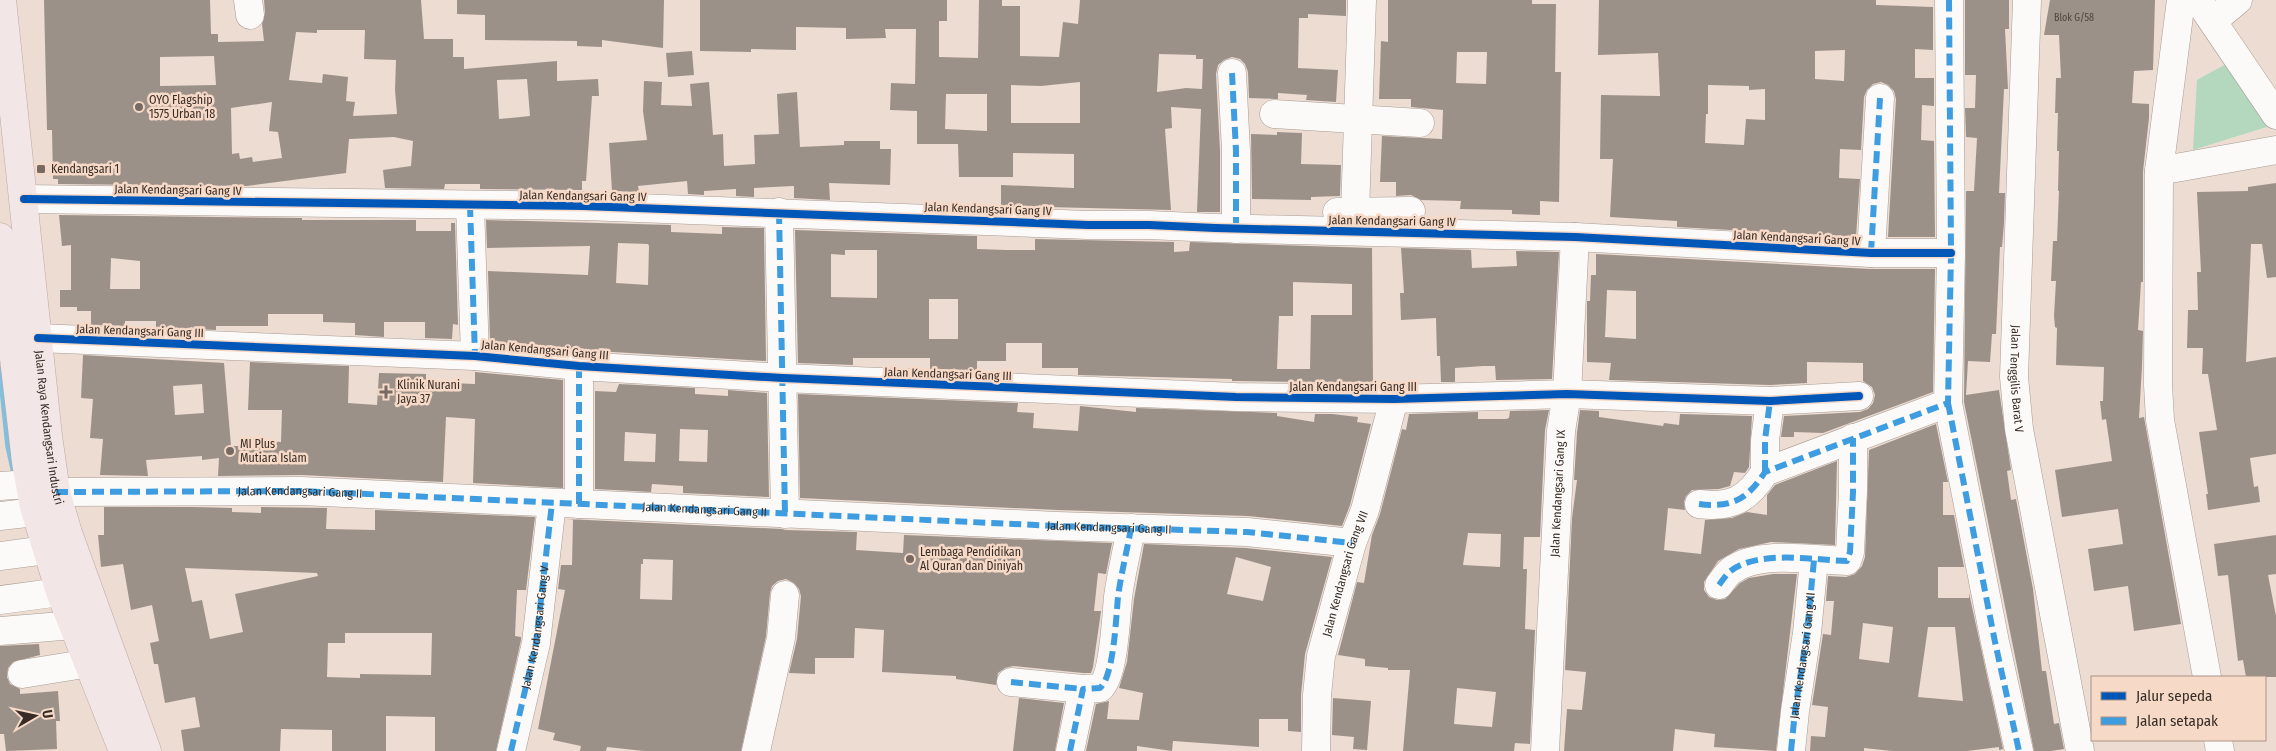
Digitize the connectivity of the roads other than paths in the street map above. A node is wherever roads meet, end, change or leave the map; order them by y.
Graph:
1 (2, 0) edge
2 (1362, 0) edge
3 (1949, 0) edge
4 (2028, 0) edge
5 (2181, 0) edge
6 (2238, 0) edge
7 (2206, 10) edge
8 (1232, 73) dead end
9 (1880, 98) dead end
10 (1274, 114) dead end
11 (2276, 115) edge
12 (1358, 120) junction
13 (1420, 123) dead end
14 (2276, 150) edge
15 (2159, 171) junction
16 (24, 200) junction
17 (470, 205) junction
18 (1265, 211) dead end
19 (1411, 211) dead end
20 (779, 212) junction
21 (1355, 213) junction
22 (1236, 229) junction
23 (0, 237) edge
24 (1575, 237) junction
25 (1871, 253) junction
26 (1950, 253) junction
27 (38, 338) junction
28 (475, 356) junction
29 (578, 366) junction
30 (6, 370) edge
31 (783, 378) junction
32 (1567, 394) junction
33 (1859, 396) dead end
34 (1394, 399) junction
35 (1770, 401) junction
36 (1948, 403) junction
37 (1853, 438) junction
38 (1764, 472) junction
39 (16, 485) edge
40 (56, 492) junction
41 (552, 503) junction
42 (579, 504) junction
43 (1699, 504) dead end
44 (20, 514) edge
45 (785, 514) junction
46 (1131, 528) junction
47 (1352, 543) junction
48 (40, 550) junction
49 (0, 556) edge
50 (1814, 560) junction
51 (1719, 585) dead end
52 (55, 593) junction
53 (785, 595) dead end
54 (8, 599) edge
55 (70, 625) junction
56 (10, 630) edge
57 (77, 666) junction
58 (22, 674) dead end
59 (2207, 676) edge
60 (1011, 682) dead end
61 (1083, 689) junction
62 (123, 751) edge
63 (148, 751) edge
64 (511, 751) edge
65 (756, 751) edge
66 (1070, 751) edge
67 (1316, 751) edge
68 (1544, 751) edge
69 (1791, 751) edge
70 (2019, 751) edge
71 (2080, 751) edge

1 - 16 main road, Jalan Raya Kendangsari Industri
2 - 12 street
3 - 26 street
4 - 71 street, Jalan Tenggilis Barat V
5 - 15 street
6 - 7 street
7 - 11 street
8 - 22 street
9 - 25 street
10 - 12 street
12 - 13 street
12 - 21 street
14 - 15 street
15 - 59 street
16 - 17 street, Jalan Kendangsari Gang IV
16 - 27 main road, Jalan Raya Kendangsari Industri
17 - 20 street, Jalan Kendangsari Gang IV
17 - 28 street
18 - 21 street
19 - 21 street
20 - 22 street, Jalan Kendangsari Gang IV
20 - 31 street
22 - 24 street, Jalan Kendangsari Gang IV
23 - 30 main road, Jalan Raya Kendangsari Industri
24 - 25 street, Jalan Kendangsari Gang IV
24 - 32 street, Jalan Kendangsari Gang IX
25 - 26 street, Jalan Kendangsari Gang IV
26 - 36 street
27 - 28 street, Jalan Kendangsari Gang III
27 - 40 main road, Jalan Raya Kendangsari Industri
28 - 29 street, Jalan Kendangsari Gang III
29 - 31 street, Jalan Kendangsari Gang III
29 - 42 street
30 - 39 main road, Jalan Raya Kendangsari Industri
31 - 34 street, Jalan Kendangsari Gang III
31 - 45 street
32 - 34 street, Jalan Kendangsari Gang III
32 - 35 street, Jalan Kendangsari Gang III
32 - 68 street, Jalan Kendangsari Gang IX
33 - 35 street, Jalan Kendangsari Gang III
34 - 47 street, Jalan Kendangsari Gang VII
35 - 38 street
36 - 37 street
36 - 70 street
37 - 38 street
37 - 50 street
38 - 43 street
39 - 44 main road, Jalan Raya Kendangsari Industri
40 - 41 street, Jalan Kendangsari Gang II
40 - 63 main road, Jalan Raya Kendangsari Industri
41 - 42 street, Jalan Kendangsari Gang II
41 - 64 street, Jalan Kendangsari Gang V
42 - 45 street, Jalan Kendangsari Gang II
44 - 48 main road, Jalan Raya Kendangsari Industri
45 - 46 street, Jalan Kendangsari Gang II
46 - 47 street, Jalan Kendangsari Gang II
46 - 61 street
47 - 67 street, Jalan Kendangsari Gang VII
48 - 49 street
48 - 52 main road, Jalan Raya Kendangsari Industri
50 - 51 street
50 - 69 street, Jalan Kendangsari Gang XI
52 - 54 street
52 - 55 main road, Jalan Raya Kendangsari Industri
53 - 65 street
55 - 56 street
55 - 57 main road, Jalan Raya Kendangsari Industri
57 - 58 street
57 - 62 main road, Jalan Raya Kendangsari Industri
60 - 61 street
61 - 66 street

